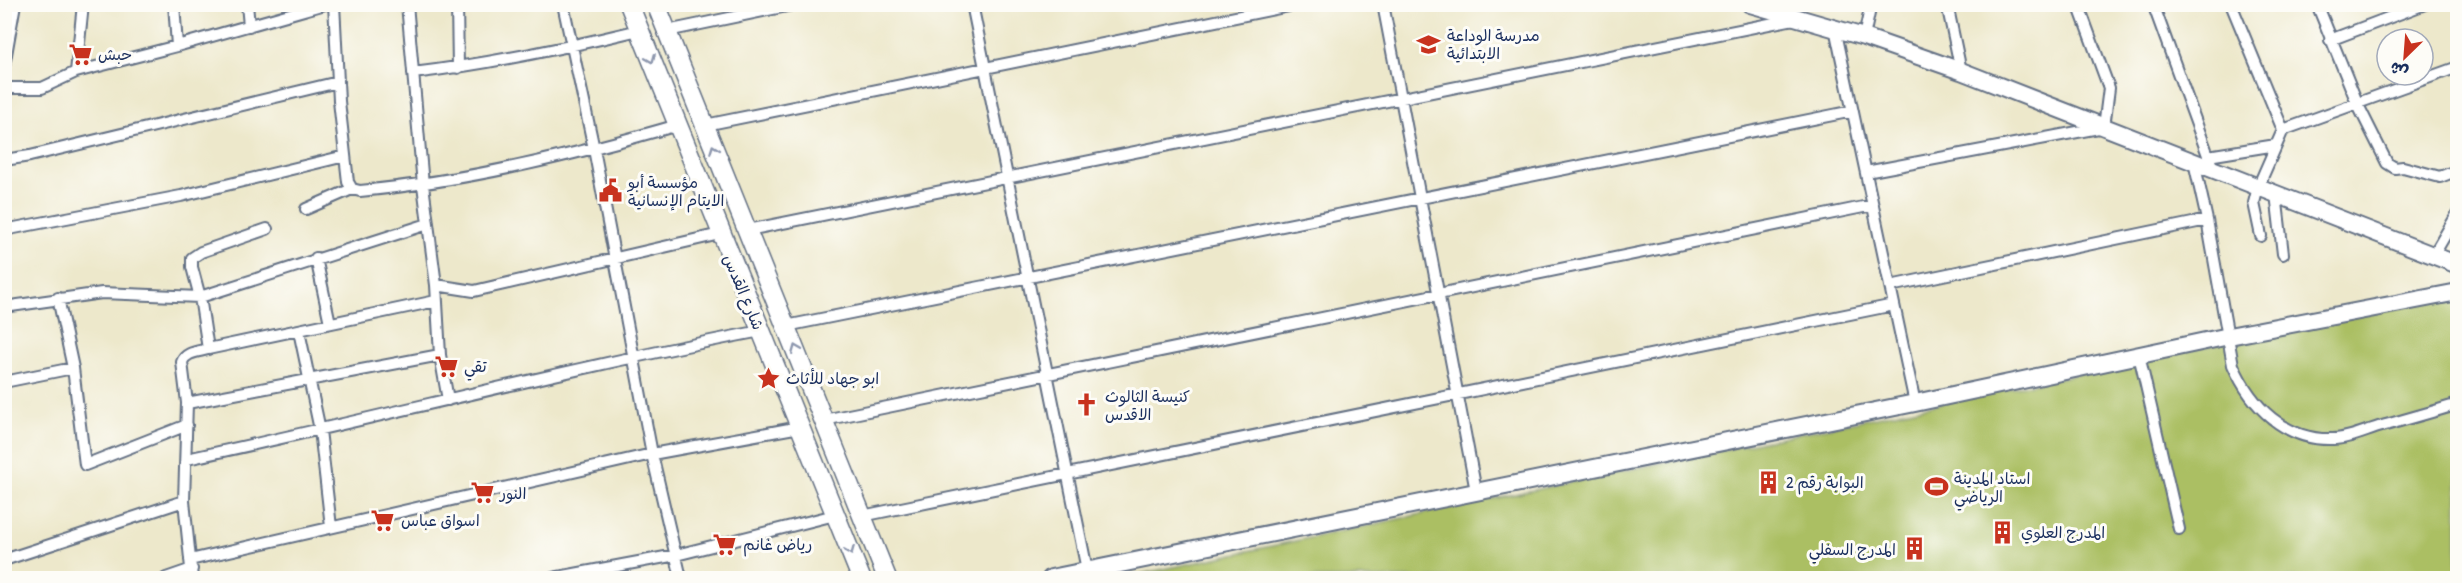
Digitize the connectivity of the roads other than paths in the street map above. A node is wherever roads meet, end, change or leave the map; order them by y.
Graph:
1 (15, 4) edge
2 (83, 4) edge
3 (174, 4) edge
4 (247, 4) edge
5 (325, 4) edge
6 (334, 4) edge
7 (407, 4) edge
8 (457, 4) edge
9 (563, 4) edge
10 (629, 4) edge
11 (656, 4) edge
12 (797, 4) edge
13 (972, 4) edge
14 (1299, 4) edge
15 (1383, 4) edge
16 (1750, 4) edge
17 (1871, 4) edge
18 (1947, 4) edge
19 (2078, 4) edge
20 (2153, 4) edge
21 (2231, 4) edge
22 (2317, 4) edge
23 (2425, 4) edge
24 (1769, 7) edge
25 (2408, 8) edge
26 (1800, 18) junction
27 (249, 26) junction
28 (1835, 28) junction
29 (639, 30) junction
30 (667, 31) junction
31 (1864, 36) junction
32 (2330, 40) junction
33 (177, 46) junction
34 (571, 47) junction
35 (4, 66) edge
36 (2457, 67) edge
37 (458, 68) junction
38 (985, 68) junction
39 (1961, 70) junction
40 (76, 72) junction
41 (413, 73) junction
42 (338, 82) junction
43 (4, 88) edge
44 (1401, 98) junction
45 (2358, 105) junction
46 (1853, 111) junction
47 (678, 125) junction
48 (705, 125) junction
49 (2104, 126) junction
50 (2283, 130) junction
51 (2276, 145) junction
52 (594, 149) junction
53 (345, 156) junction
54 (4, 160) edge
55 (2205, 162) junction
56 (2457, 170) edge
57 (1866, 172) junction
58 (724, 173) junction
59 (1007, 178) junction
60 (701, 183) junction
61 (423, 185) junction
62 (2258, 187) junction
63 (352, 189) junction
64 (2276, 194) junction
65 (1420, 198) junction
66 (1873, 205) junction
67 (306, 209) dead end
68 (2457, 213) edge
69 (2207, 220) junction
70 (428, 224) junction
71 (267, 229) dead end
72 (4, 230) edge
73 (748, 230) junction
74 (720, 234) junction
75 (2261, 236) dead end
76 (2283, 254) dead end
77 (2433, 256) junction
78 (316, 258) junction
79 (614, 259) junction
80 (2457, 265) edge
81 (1028, 277) junction
82 (436, 285) junction
83 (1890, 286) junction
84 (2457, 292) edge
85 (1438, 294) junction
86 (200, 297) junction
87 (58, 298) junction
88 (436, 301) junction
89 (1894, 305) junction
90 (4, 307) edge
91 (330, 323) junction
92 (786, 326) junction
93 (299, 331) junction
94 (761, 331) junction
95 (2229, 336) junction
96 (208, 349) junction
97 (440, 355) junction
98 (2139, 355) junction
99 (632, 356) junction
100 (73, 368) junction
101 (1047, 374) junction
102 (309, 380) junction
103 (4, 382) edge
104 (1457, 395) junction
105 (448, 400) junction
106 (187, 403) junction
107 (1915, 403) junction
108 (2457, 404) edge
109 (824, 420) junction
110 (187, 425) junction
111 (800, 427) junction
112 (320, 430) junction
113 (652, 454) junction
114 (811, 455) junction
115 (187, 459) junction
116 (839, 459) junction
117 (1068, 474) junction
118 (821, 479) junction
119 (1476, 491) junction
120 (184, 501) junction
121 (836, 515) junction
122 (862, 516) junction
123 (331, 527) junction
124 (2179, 529) dead end
125 (676, 555) junction
126 (4, 560) edge
127 (192, 569) edge
128 (1087, 570) junction
129 (166, 579) edge
130 (553, 579) edge
131 (681, 579) edge
132 (861, 579) edge
133 (888, 579) edge
134 (1051, 579) edge

1 - 35 street
2 - 40 street
3 - 33 street
4 - 27 street
5 - 27 street
6 - 42 street
7 - 41 street
8 - 37 street
9 - 34 street
10 - 29 main road, شارع القدس
11 - 30 main road, شارع القدس
12 - 30 street
13 - 38 street
14 - 38 street
15 - 44 street
16 - 24 street
17 - 31 street
18 - 39 street
19 - 49 street
20 - 55 street
21 - 50 street
22 - 32 street
23 - 25 street
24 - 26 street
25 - 32 street
26 - 28 street
26 - 44 street
27 - 33 street
28 - 31 street
28 - 46 street
29 - 34 street
29 -> 47 main road, شارع القدس
30 - 48 main road, شارع القدس
31 - 39 street
32 - 45 street
33 - 40 street
34 - 37 street
34 - 52 street
36 - 45 street
37 - 41 street
38 - 48 street
38 - 59 street
39 - 49 street
40 - 43 street
41 - 61 street
42 - 53 street
42 - 54 street
44 - 59 street
44 - 65 street
45 - 50 street
45 - 56 street
46 - 57 street
46 - 65 street
47 - 52 street
47 - 60 main road, شارع القدس
58 -> 48 main road, شارع القدس
49 - 55 street
49 - 57 street
50 - 51 street
51 - 55 street
51 - 62 street
52 - 61 street
52 - 79 street
53 - 63 street
53 - 72 street
55 - 62 street
55 - 69 street
57 - 66 street
58 - 60 main road
58 - 73 main road, شارع القدس
59 - 73 street
59 - 81 street
60 - 74 main road, شارع القدس
61 - 63 street
61 - 70 street
62 - 64 street
62 - 75 street
63 - 67 street
64 - 76 street
64 - 77 street
65 - 81 street
65 - 85 street
66 - 83 street
66 - 85 street
68 - 77 street
69 - 83 street
69 - 95 street
70 - 78 street
70 - 82 street
71 - 86 street
73 - 92 main road, شارع القدس
74 - 79 street
74 - 94 main road, شارع القدس
77 - 80 street
78 - 86 street
78 - 91 street
79 - 82 street
79 - 99 street
81 - 92 street
81 - 101 street
82 - 88 street
83 - 89 street
84 - 95 street
85 - 101 street
85 - 104 street
86 - 87 street
86 - 96 street
87 - 90 street
87 - 100 street
88 - 91 street
88 - 97 street
89 - 104 street
89 - 107 street
91 - 93 street
109 -> 92 main road, شارع القدس
93 - 96 street
93 - 102 street
94 - 99 street
94 - 111 main road, شارع القدس
95 - 98 street
95 - 108 street
96 - 106 street
97 - 102 street
97 - 105 street
98 - 107 street
98 - 124 street
99 - 105 street
99 - 113 street
100 - 103 street
100 - 110 street
101 - 109 street
101 - 117 street
102 - 106 street
102 - 112 street
104 - 117 street
104 - 119 street
105 - 112 street
106 - 110 street
107 - 119 street
109 - 116 main road, شارع القدس
110 - 115 street
111 - 113 street
111 - 114 main road, شارع القدس
112 - 115 street
112 - 123 street
113 - 123 street
113 - 125 street
114 - 116 main road
114 - 118 main road, شارع القدس
115 - 120 street
116 - 118 main road
116 - 122 main road, شارع القدس
117 - 122 street
117 - 128 street
118 - 121 main road, شارع القدس
119 - 128 street
120 - 126 street
120 - 127 street
121 - 125 street
121 -> 132 main road, شارع القدس
122 - 133 main road, شارع القدس
123 - 127 street
125 - 130 street
125 - 131 street
127 - 129 street
128 - 134 street

